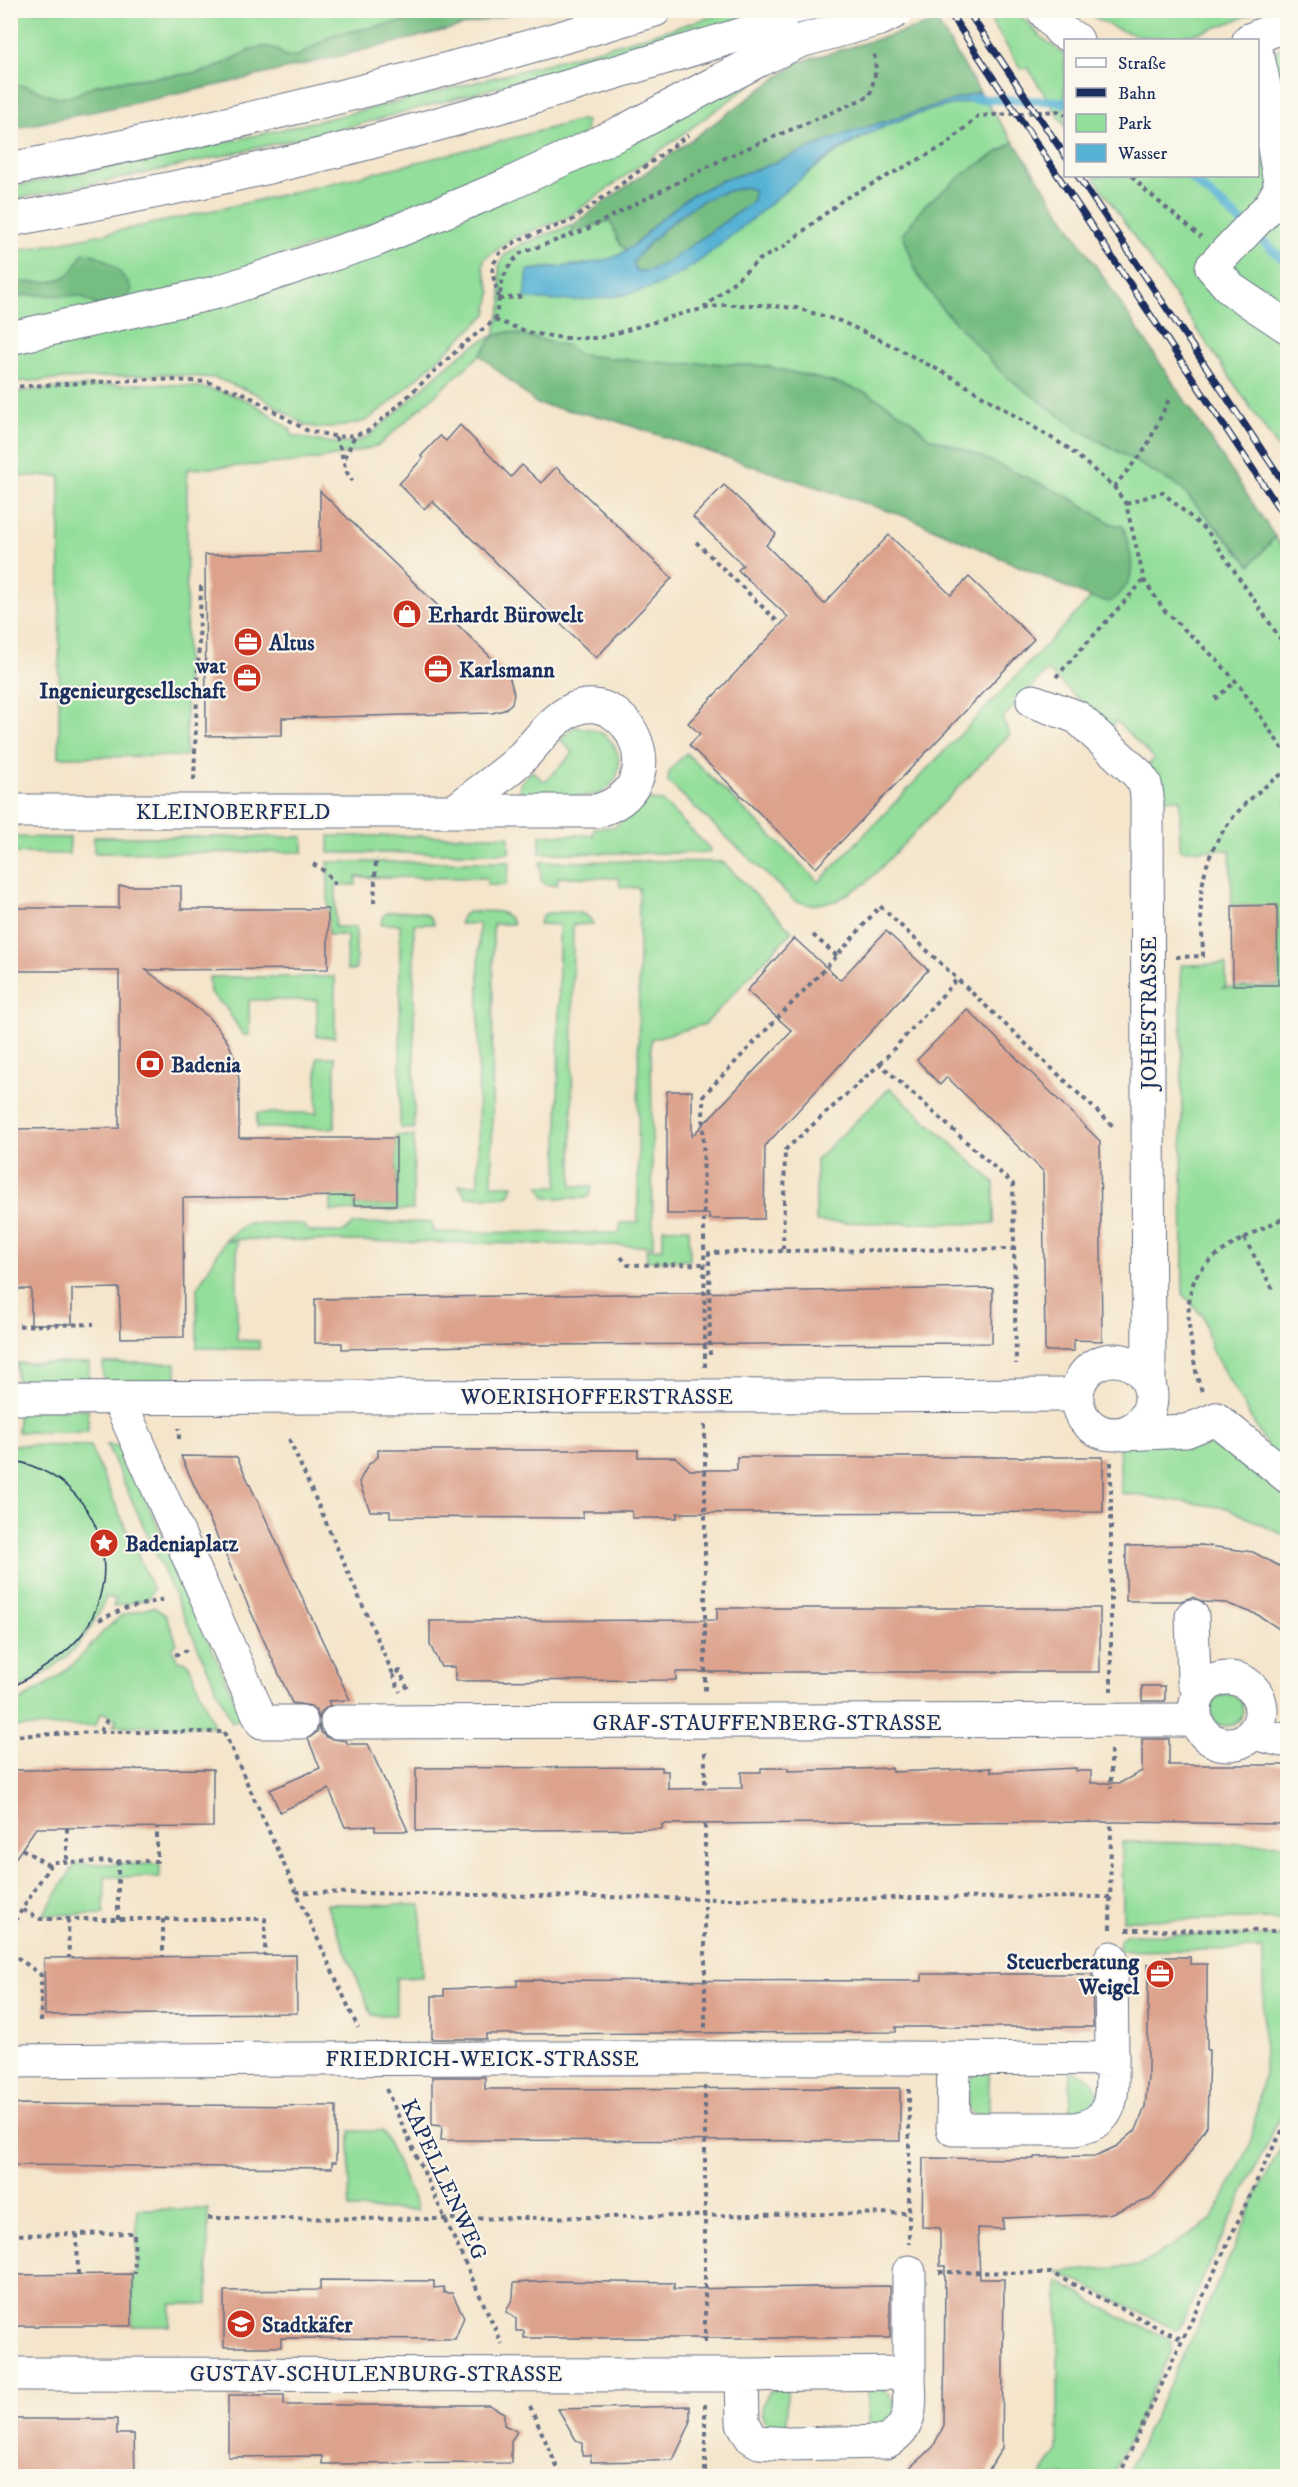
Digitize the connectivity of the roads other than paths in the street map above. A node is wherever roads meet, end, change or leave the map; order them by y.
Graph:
1 (655, 10) edge
2 (824, 10) edge
3 (898, 10) edge
4 (1043, 10) edge
5 (1287, 24) edge
6 (793, 31) junction
7 (1075, 39) edge
8 (1259, 41) edge
9 (1259, 65) edge
10 (10, 168) edge
11 (1279, 196) edge
12 (10, 220) edge
13 (1287, 327) edge
14 (10, 338) edge
15 (1033, 701) road end
16 (456, 810) junction
17 (10, 811) edge
18 (1149, 1384) junction
19 (1077, 1395) junction
20 (10, 1398) edge
21 (118, 1398) junction
22 (1118, 1434) junction
23 (1287, 1476) edge
24 (1192, 1616) dead end
25 (1198, 1707) junction
26 (1267, 1712) edge
27 (300, 1722) dead end
28 (337, 1722) dead end
29 (1287, 1739) edge
30 (1117, 1944) road end
31 (954, 2058) junction
32 (1112, 2059) junction
33 (10, 2061) edge
34 (909, 2272) road end
35 (909, 2373) junction
36 (10, 2374) edge
37 (742, 2375) junction

1 - 10 main road
2 - 6 main road
3 - 6 main road, bridge
4 - 7 main road
5 - 8 main road
6 - 12 main road
6 - 14 main road
9 - 11 main road
11 - 13 main road
15 - 18 main road, JOHESTRASSE
16 - 16 main road, KLEINOBERFELD
16 - 17 main road, KLEINOBERFELD
18 - 19 main road
18 - 22 main road
19 - 21 main road, WOERISHOFFERSTRASSE
19 - 22 main road
20 - 21 main road
21 - 27 main road
22 - 23 main road
24 - 25 main road
25 - 26 main road, GRAF-STAUFFENBERG-STRASSE
25 - 26 main road
25 - 28 main road, GRAF-STAUFFENBERG-STRASSE
26 - 29 main road
30 - 32 main road
31 - 32 main road, FRIEDRICH-WEICK-STRASSE
31 - 32 main road
31 - 33 main road, FRIEDRICH-WEICK-STRASSE
34 - 35 main road
35 - 37 main road, GUSTAV-SCHULENBURG-STRASSE
35 - 37 main road
36 - 37 main road, GUSTAV-SCHULENBURG-STRASSE

